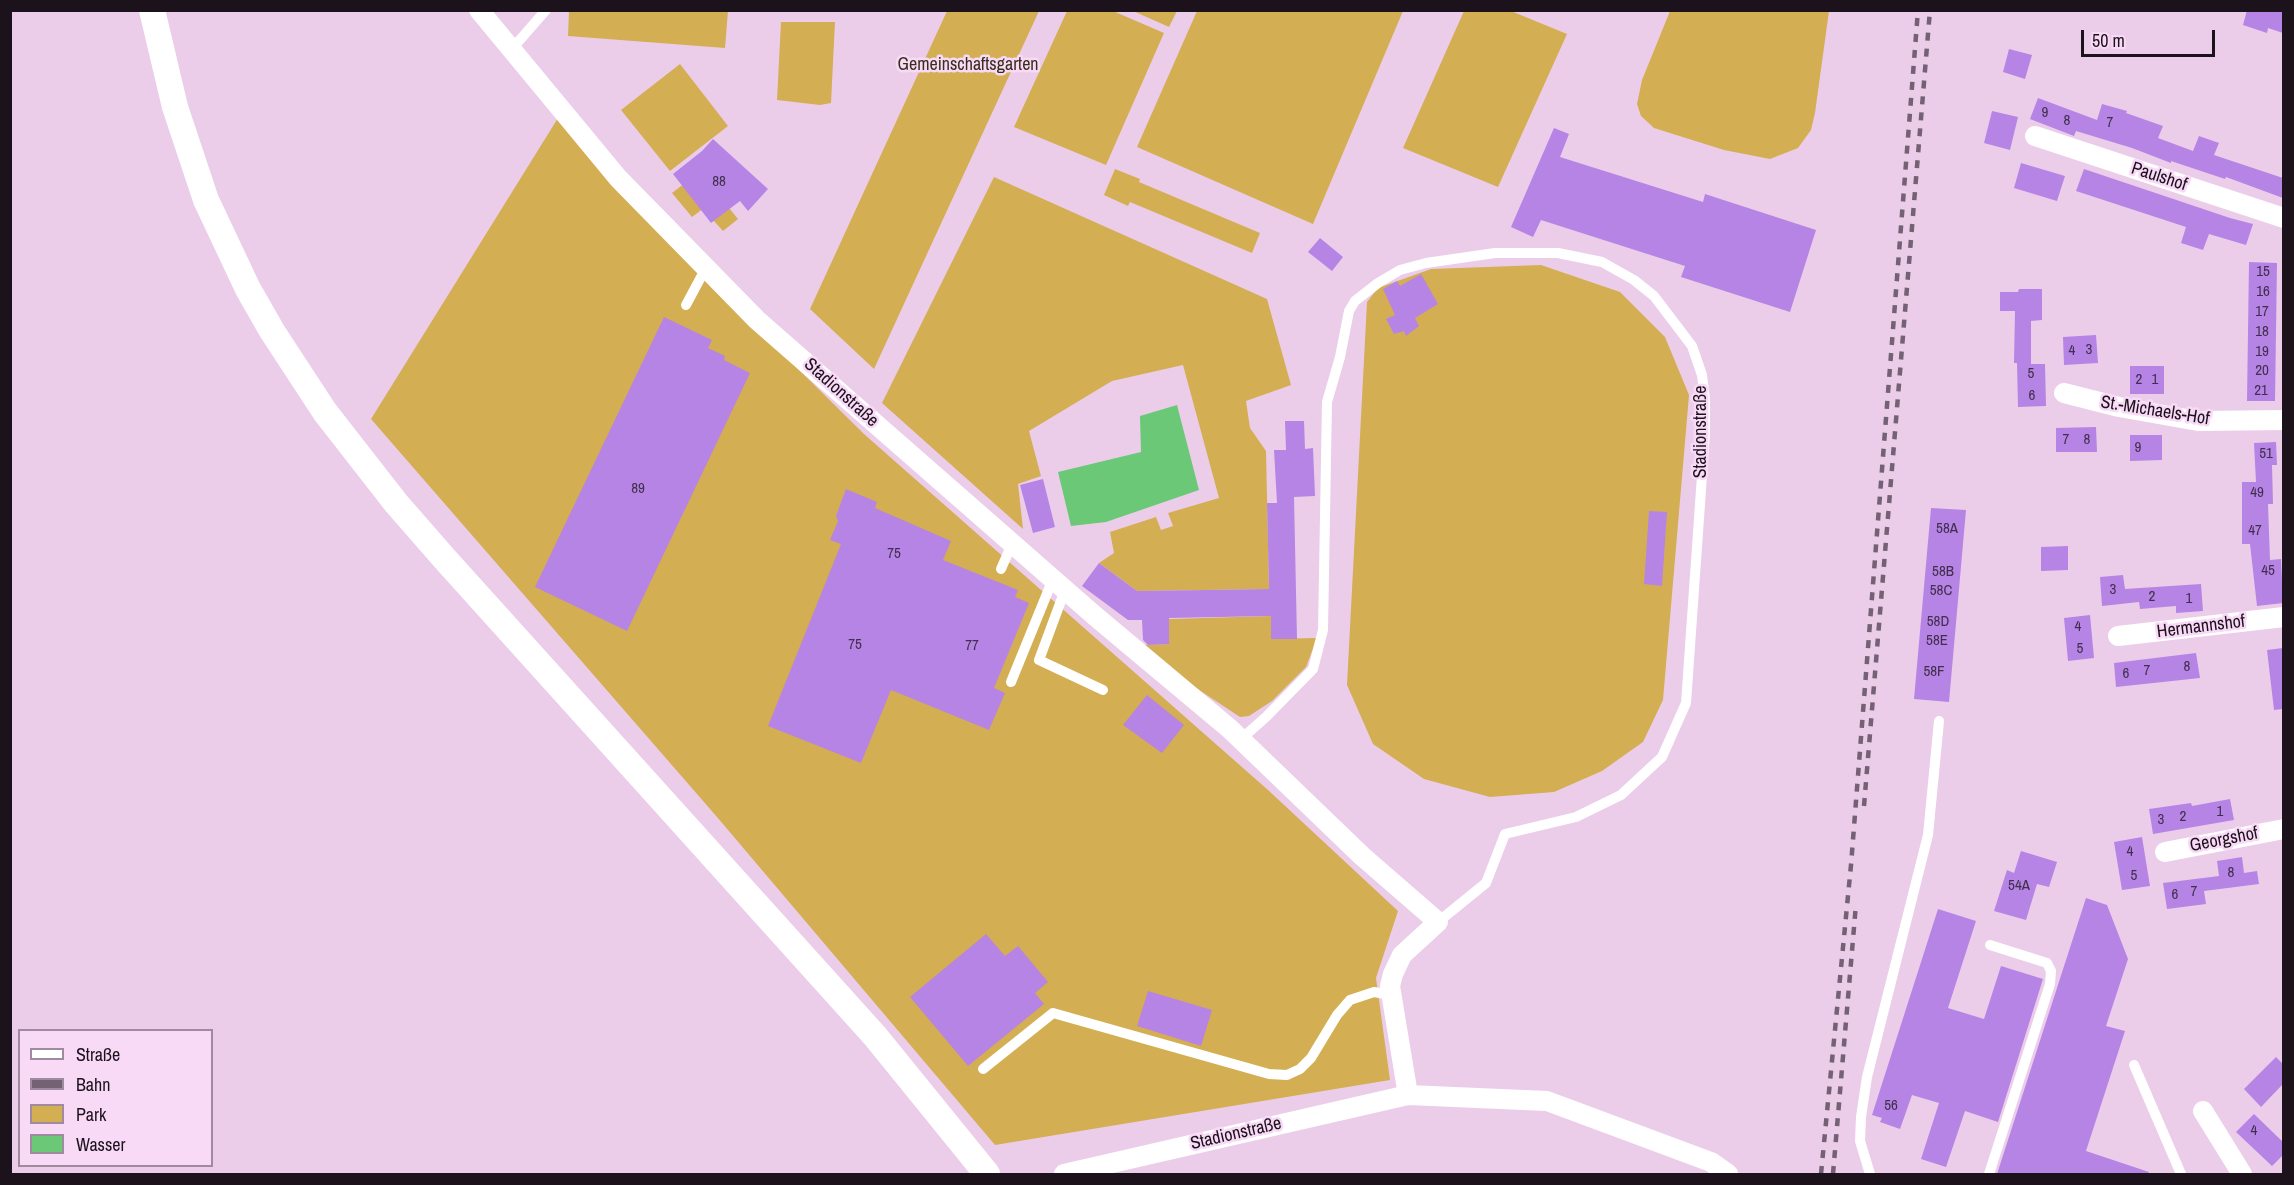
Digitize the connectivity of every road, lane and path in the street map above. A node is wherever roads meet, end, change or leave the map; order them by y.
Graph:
1 (152, 10) edge
2 (479, 10) edge
3 (546, 10) edge
4 (511, 50) junction
5 (2035, 136) dead end
6 (2283, 218) edge
7 (708, 271) junction
8 (686, 305) dead end
9 (2064, 393) dead end
10 (2283, 420) edge
11 (1012, 544) junction
12 (1001, 568) dead end
13 (1059, 585) junction
14 (2283, 617) edge
15 (2118, 636) dead end
16 (1011, 682) dead end
17 (1103, 690) dead end
18 (1939, 721) dead end
19 (1240, 740) junction
20 (2283, 829) edge
21 (2165, 852) dead end
22 (1438, 922) junction
23 (1990, 945) dead end
24 (1391, 995) junction
25 (2134, 1065) dead end
26 (983, 1069) dead end
27 (1408, 1095) junction
28 (2203, 1111) dead end
29 (1083, 1172) edge
30 (987, 1174) edge
31 (1064, 1174) edge
32 (1728, 1174) edge
33 (1870, 1174) edge
34 (1989, 1174) edge
35 (2181, 1174) edge
36 (2242, 1174) edge

1 - 30 street
2 - 4 street, Stadionstraße
3 - 4 lane
4 - 7 street, Stadionstraße
5 - 6 street, Paulshof
7 - 8 lane
7 - 11 street, Stadionstraße
9 - 10 street, St.-Michaels-Hof
11 - 12 lane
11 - 13 street, Stadionstraße
13 - 16 lane
13 - 17 lane
13 - 19 street, Stadionstraße
14 - 15 street, Hermannshof
18 - 33 lane
19 - 22 street, Stadionstraße
19 - 22 lane, Stadionstraße
20 - 21 street, Georgshof
22 - 24 street, Stadionstraße
23 - 34 lane
24 - 26 lane
24 - 27 street, Stadionstraße
25 - 35 lane
27 - 29 street, Stadionstraße
27 - 32 street, Stadionstraße
28 - 36 street
29 - 31 street, Stadionstraße

